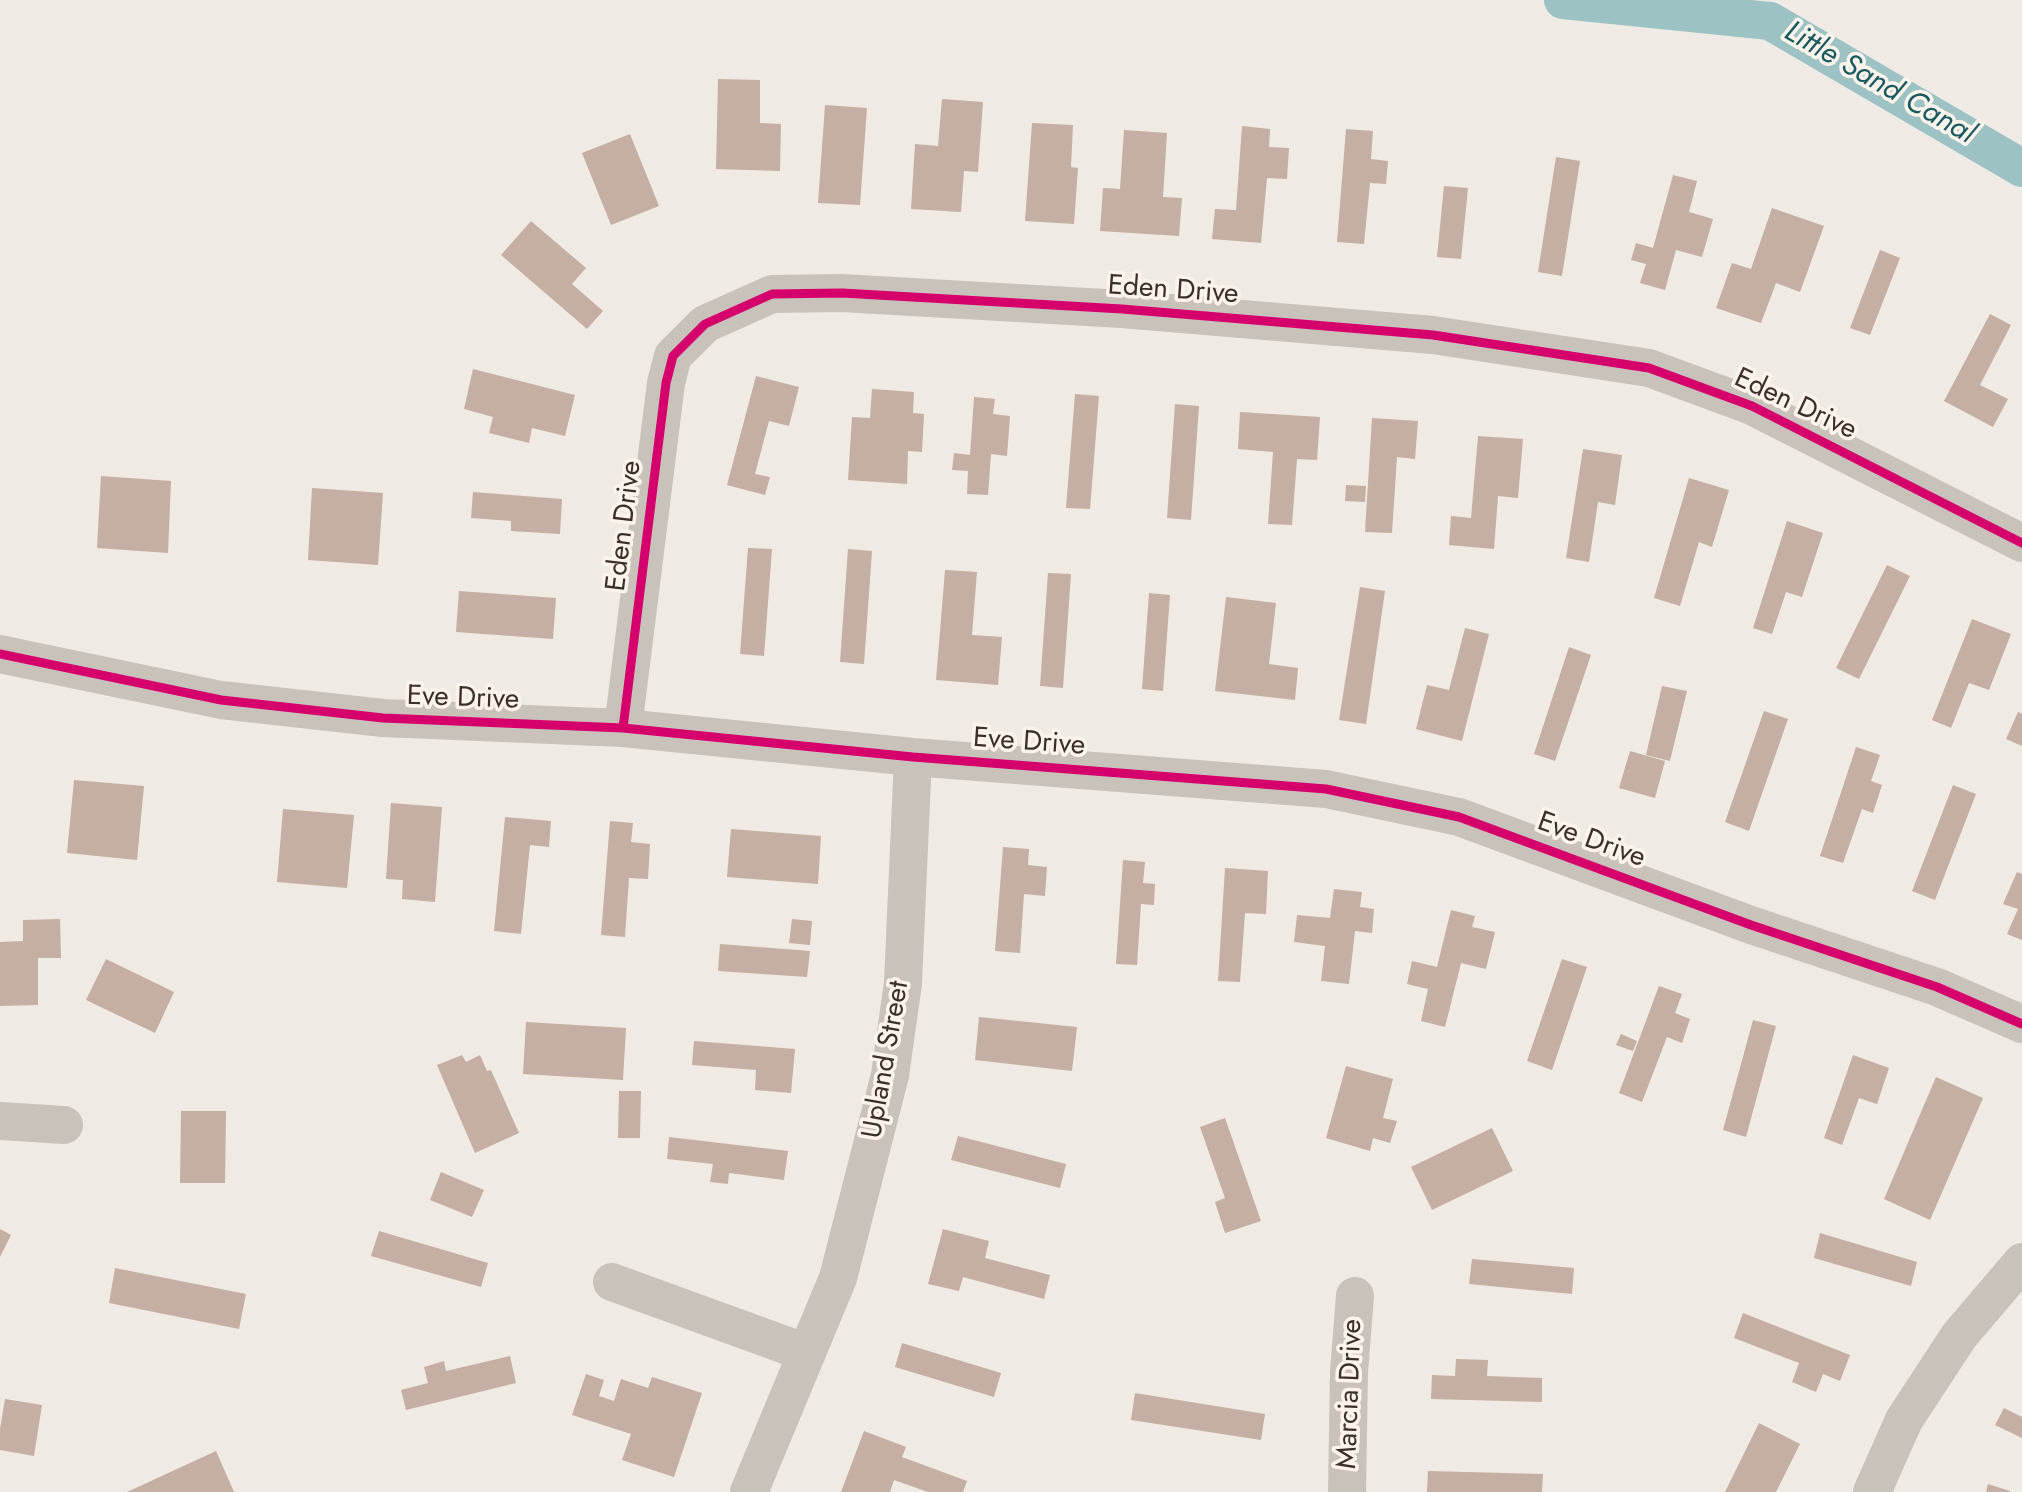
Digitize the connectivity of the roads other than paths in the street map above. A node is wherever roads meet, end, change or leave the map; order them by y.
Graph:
1 (2022, 543) edge
2 (0, 654) edge
3 (623, 728) junction
4 (913, 757) junction
5 (2022, 1024) edge
6 (0, 1121) edge
7 (64, 1125) dead end
8 (2022, 1262) edge
9 (612, 1282) dead end
10 (1355, 1296) dead end
11 (807, 1353) junction
12 (749, 1492) edge
13 (1347, 1492) edge
14 (1872, 1492) edge

1 - 3 street, Eden Drive
2 - 3 street, Eve Drive
3 - 4 street, Eve Drive
4 - 5 street, Eve Drive
4 - 11 street, Upland Street
6 - 7 street
8 - 14 street
9 - 11 street
10 - 13 street, Marcia Drive
11 - 12 street, Upland Street

